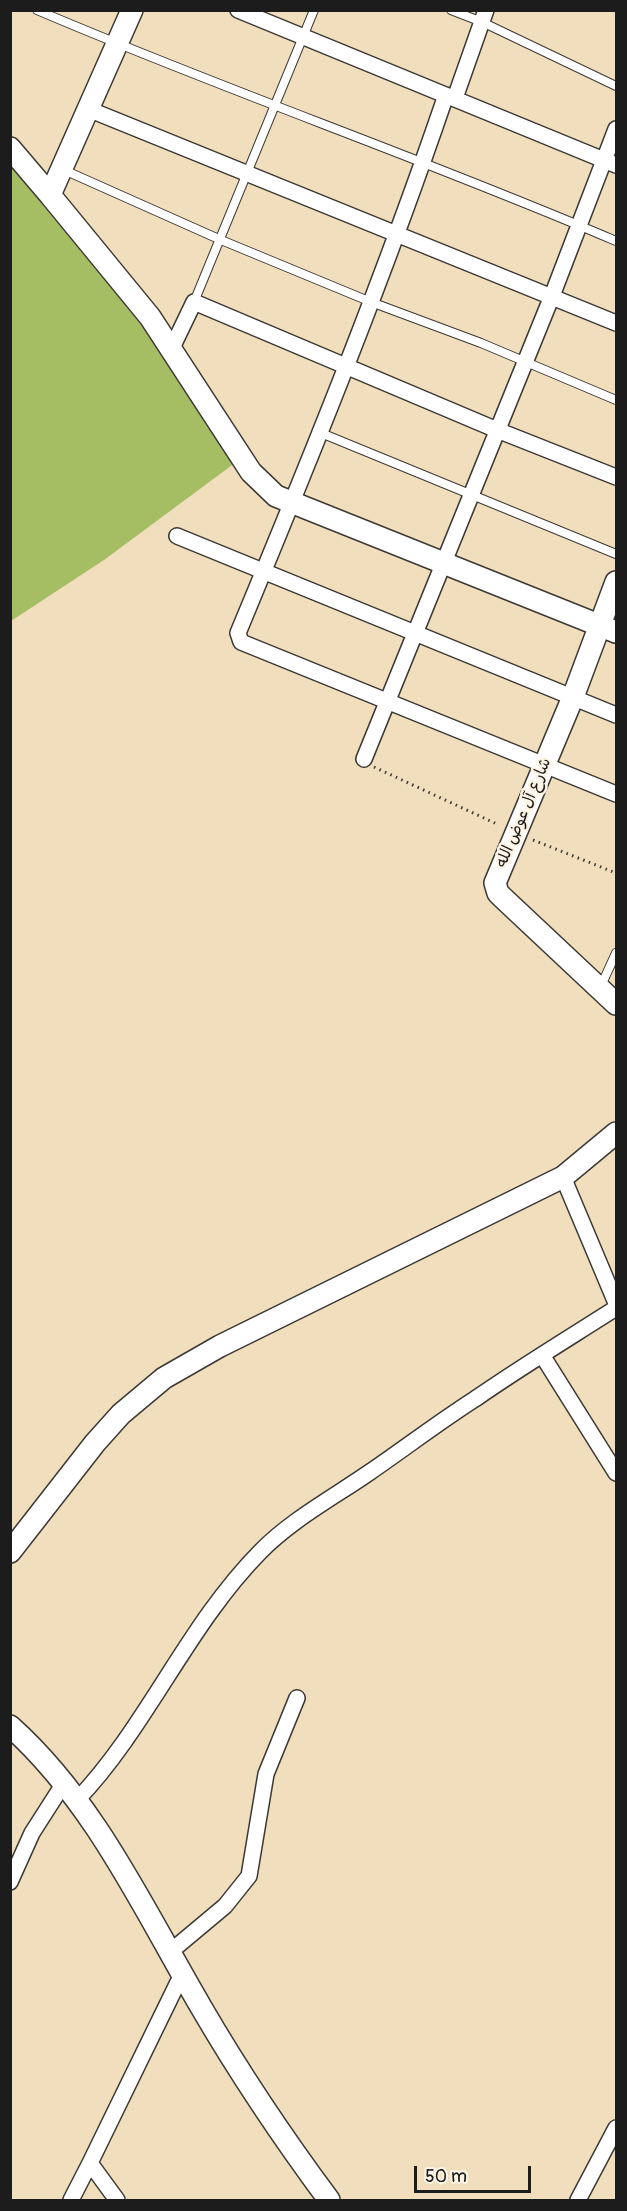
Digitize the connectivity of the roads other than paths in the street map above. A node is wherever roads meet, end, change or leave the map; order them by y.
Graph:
1 (38, 10) edge
2 (132, 10) edge
3 (238, 10) edge
4 (314, 10) edge
5 (451, 10) edge
6 (484, 16) edge
7 (303, 36) junction
8 (117, 44) junction
9 (616, 86) edge
10 (450, 96) junction
11 (276, 104) junction
12 (88, 109) junction
13 (616, 129) edge
14 (10, 148) edge
15 (423, 162) junction
16 (610, 162) edge
17 (61, 169) junction
18 (247, 174) junction
19 (50, 195) junction
20 (579, 225) junction
21 (398, 235) junction
22 (221, 240) junction
23 (616, 241) edge
24 (552, 296) junction
25 (195, 302) junction
26 (371, 302) junction
27 (616, 323) edge
28 (171, 350) junction
29 (525, 362) junction
30 (346, 366) junction
31 (616, 400) edge
32 (497, 430) junction
33 (321, 433) junction
34 (616, 477) edge
35 (472, 494) junction
36 (291, 502) junction
37 (177, 536) dead end
38 (616, 554) edge
39 (443, 564) junction
40 (263, 572) junction
41 (616, 582) edge
42 (608, 629) edge
43 (416, 634) junction
44 (573, 697) junction
45 (388, 700) junction
46 (616, 715) edge
47 (364, 759) road end
48 (545, 764) junction
49 (616, 794) edge
50 (616, 953) edge
51 (600, 990) junction
52 (616, 1004) edge
53 (616, 1133) edge
54 (563, 1177) junction
55 (616, 1303) edge
56 (616, 1308) edge
57 (542, 1355) junction
58 (616, 1473) edge
59 (10, 1552) edge
60 (297, 1698) dead end
61 (10, 1726) edge
62 (64, 1783) junction
63 (77, 1800) junction
64 (10, 1882) edge
65 (170, 1952) junction
66 (182, 1974) junction
67 (616, 2128) edge
68 (90, 2163) junction
69 (70, 2200) edge
70 (117, 2200) edge
71 (329, 2200) edge
72 (578, 2200) edge

1 - 8 lane
2 - 8 street
3 - 7 street
4 - 7 lane
5 - 6 lane
6 - 9 lane
6 - 10 street
7 - 10 street
7 - 11 lane
8 - 11 lane
8 - 12 street
10 - 15 street
10 - 16 street
11 - 15 lane
11 - 18 lane
12 - 17 street
12 - 18 street
13 - 16 street
14 - 19 street
15 - 20 lane
15 - 21 street
16 - 20 street
17 - 19 street
17 - 22 lane
18 - 21 street
18 - 22 lane
19 - 28 street
20 - 23 lane
20 - 24 street
21 - 24 street
21 - 26 street
22 - 25 lane
22 - 26 lane
24 - 27 street
24 - 29 street
25 - 28 street
25 - 30 street
26 - 29 lane
26 - 30 street
28 - 36 street
29 - 31 lane
29 - 32 street
30 - 32 street
30 - 33 street
32 - 34 street
32 - 35 street
33 - 35 lane
33 - 36 street
35 - 38 lane
35 - 39 street
36 - 39 street
36 - 40 street
37 - 40 street
39 - 42 street
39 - 43 street
40 - 43 street
40 - 45 street
41 - 42 street, شارع آل عوض الله
42 - 44 street, شارع آل عوض الله
43 - 44 street
43 - 45 street
44 - 46 street
44 - 48 street, شارع آل عوض الله
45 - 47 street
45 - 48 street
48 - 49 street
48 - 51 street, شارع آل عوض الله
50 - 51 lane
51 - 52 street, شارع آل عوض الله
53 - 54 street
54 - 55 street
54 - 59 street
56 - 57 street
57 - 58 street
57 - 63 street
60 - 65 street
61 - 62 street
62 - 63 street
62 - 64 street
63 - 65 street
65 - 66 street
66 - 68 street
66 - 71 street
67 - 72 street
68 - 69 street
68 - 70 street

